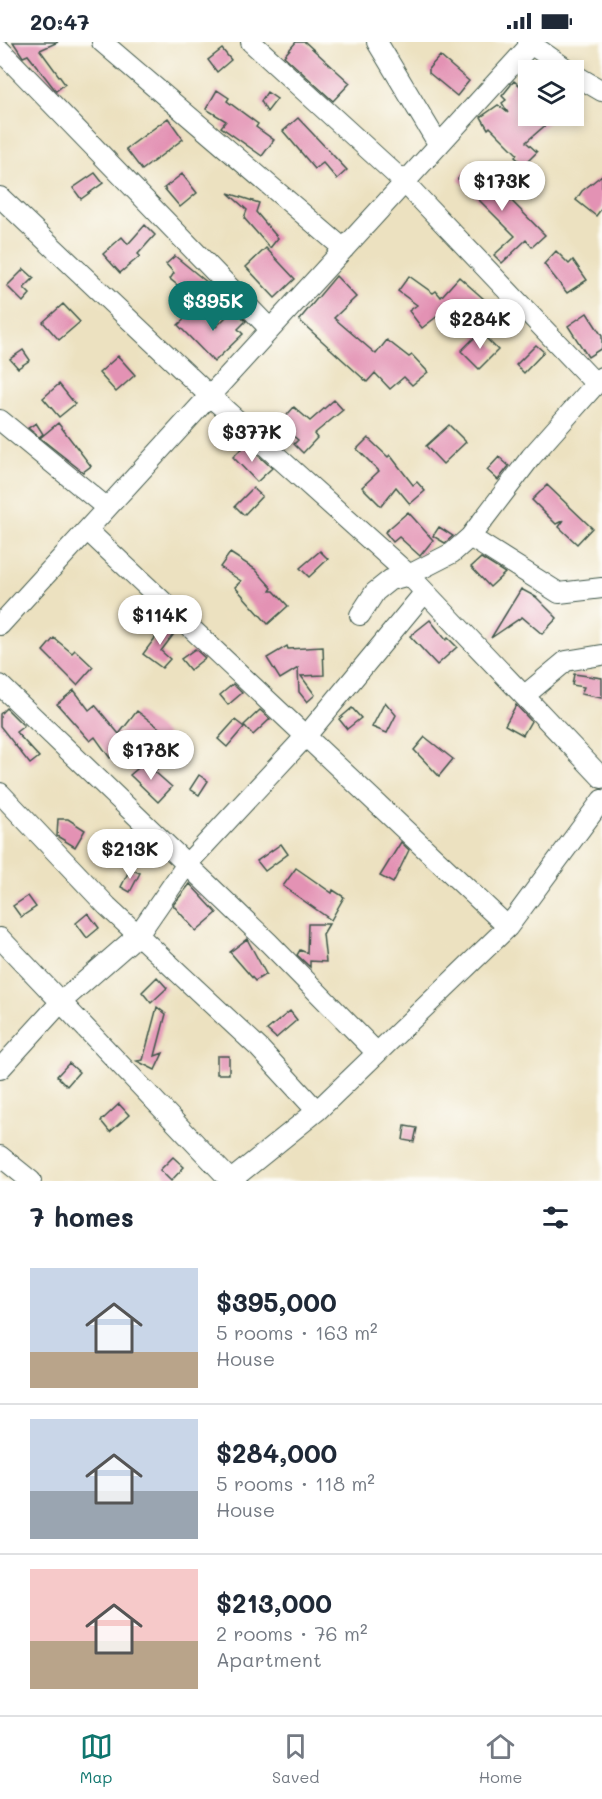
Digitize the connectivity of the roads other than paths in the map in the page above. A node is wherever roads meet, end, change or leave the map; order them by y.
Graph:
1 (102, 42) edge
2 (251, 42) edge
3 (377, 42) edge
4 (531, 43) edge
5 (0, 50) edge
6 (554, 60) edge
7 (584, 81) edge
8 (602, 91) edge
9 (439, 145) junction
10 (405, 183) junction
11 (0, 197) edge
12 (344, 249) junction
13 (270, 329) junction
14 (598, 380) edge
15 (210, 396) junction
16 (0, 420) edge
17 (107, 508) junction
18 (87, 530) junction
19 (470, 537) junction
20 (409, 574) junction
21 (602, 588) edge
22 (425, 592) junction
23 (360, 615) dead end
24 (0, 625) edge
25 (602, 655) edge
26 (0, 685) edge
27 (524, 696) junction
28 (306, 736) junction
29 (599, 772) edge
30 (0, 793) edge
31 (602, 800) edge
32 (187, 864) junction
33 (508, 927) junction
34 (138, 935) junction
35 (0, 938) edge
36 (61, 1002) junction
37 (376, 1052) junction
38 (0, 1069) edge
39 (317, 1111) junction
40 (0, 1156) edge
41 (31, 1181) edge
42 (230, 1181) edge

1 - 12 street
2 - 10 street
3 - 9 street
4 - 6 street
4 - 9 street
5 - 13 street
7 - 8 street
9 - 10 street
10 - 12 street
10 - 14 street
11 - 15 street
12 - 13 street
13 - 15 street
14 - 19 street
15 - 17 street
15 - 20 street
16 - 17 street
17 - 18 street
18 - 24 street
18 - 28 street
19 - 20 street
19 - 21 street
20 - 22 street
20 - 23 street
22 - 27 street
22 - 28 street
25 - 27 street
26 - 32 street
27 - 29 street
28 - 32 street
28 - 33 street
30 - 34 street
31 - 33 street
32 - 34 street
32 - 37 street
33 - 37 street
34 - 36 street
34 - 39 street
35 - 36 street
36 - 38 street
36 - 42 street
37 - 39 street
39 - 42 street
40 - 41 street

